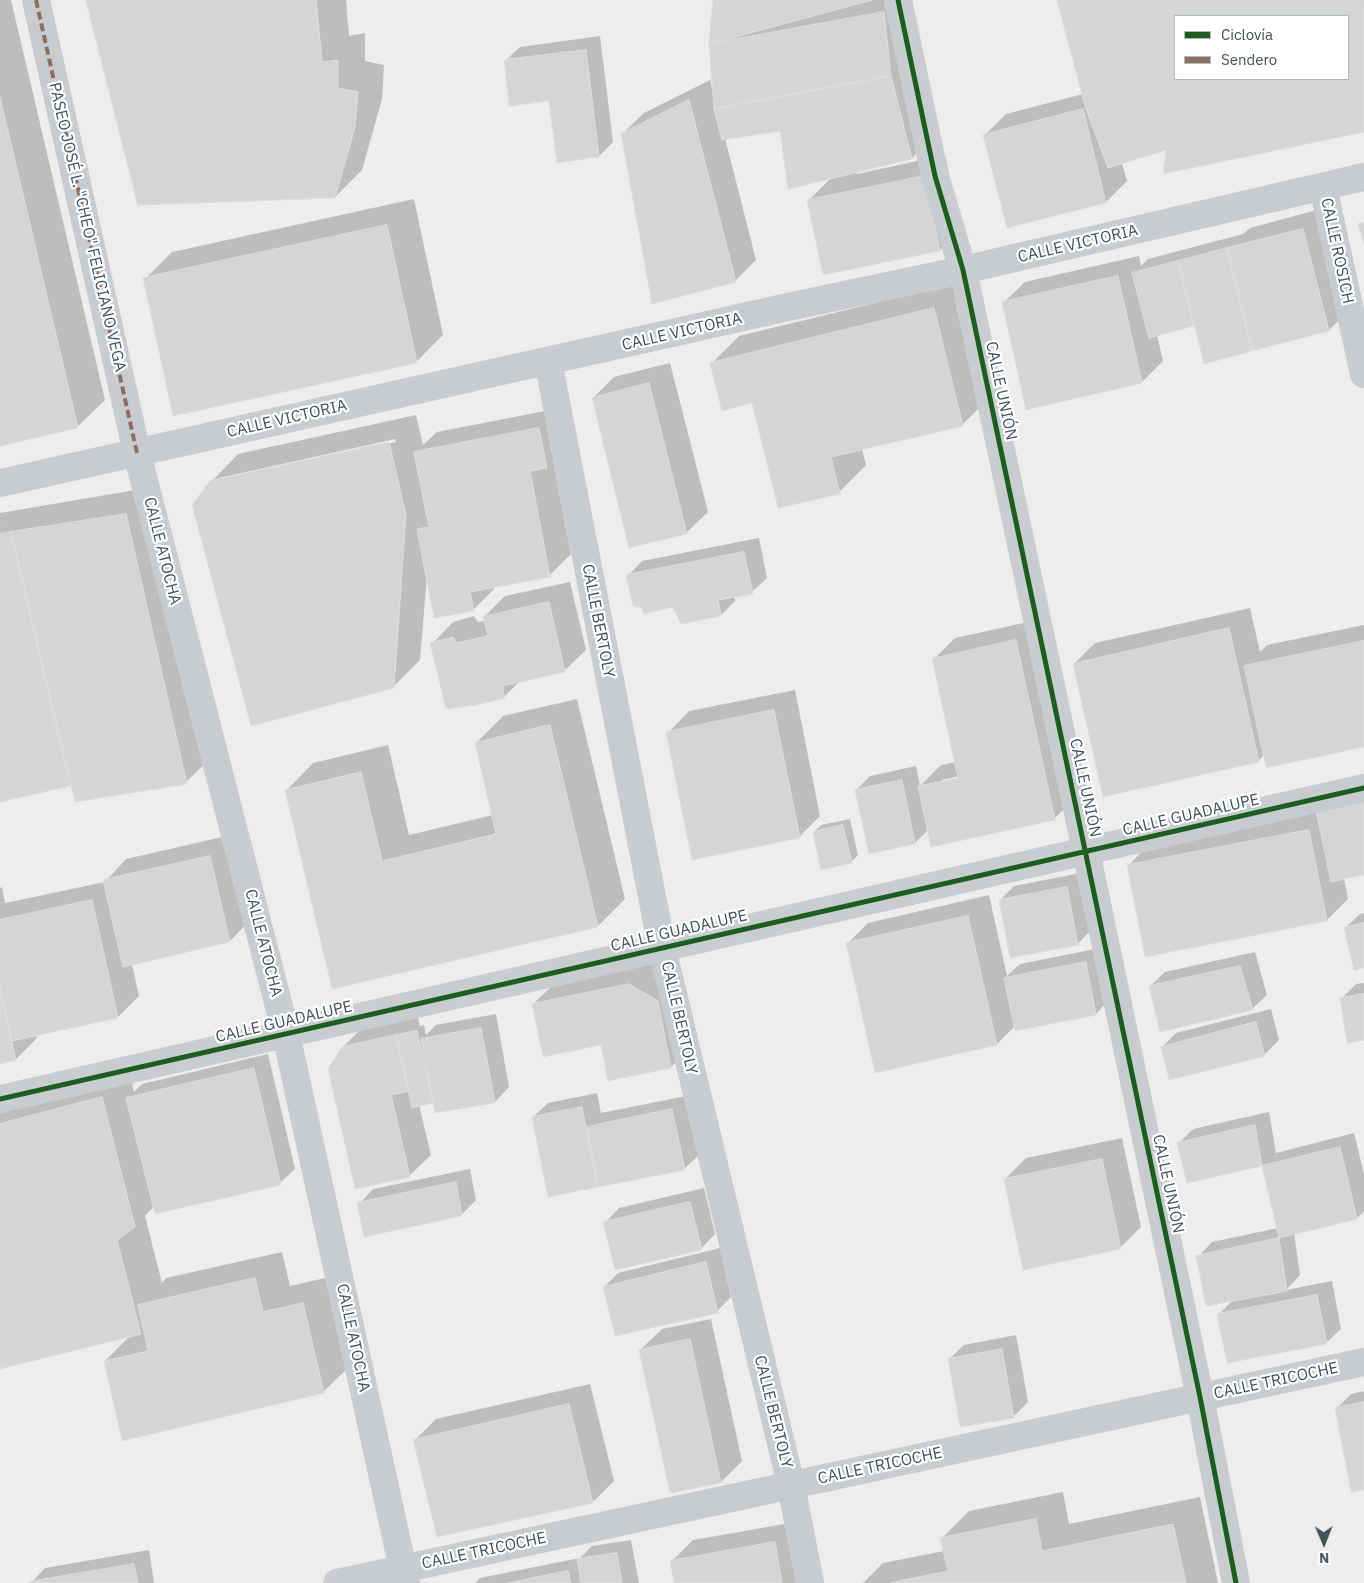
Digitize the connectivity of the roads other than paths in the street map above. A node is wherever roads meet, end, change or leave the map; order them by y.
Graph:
1 (36, 0) edge
2 (898, 0) edge
3 (1364, 177) edge
4 (1323, 186) junction
5 (963, 270) junction
6 (548, 361) junction
7 (1364, 374) edge
8 (137, 453) junction
9 (0, 483) edge
10 (1364, 788) edge
11 (1086, 852) junction
12 (662, 948) junction
13 (286, 1034) junction
14 (0, 1099) edge
15 (1364, 1362) edge
16 (1200, 1397) junction
17 (791, 1485) junction
18 (405, 1576) edge
19 (337, 1583) edge
20 (810, 1583) edge
21 (1236, 1583) edge

1 - 8 street, PASEO JOSÉ L. "CHEO" FELICIANO VEGA
2 - 5 street, CALLE UNIÓN
3 - 4 street, CALLE VICTORIA
4 - 5 street, CALLE VICTORIA
4 - 7 street, CALLE ROSICH
5 - 6 street, CALLE VICTORIA
5 - 11 street, CALLE UNIÓN
6 - 8 street, CALLE VICTORIA
6 - 12 street, CALLE BERTOLY
8 - 9 street, CALLE VICTORIA
8 - 13 street, CALLE ATOCHA
10 - 11 street, CALLE GUADALUPE
11 - 12 street, CALLE GUADALUPE
11 - 16 street, CALLE UNIÓN
12 - 13 street, CALLE GUADALUPE
12 - 17 street, CALLE BERTOLY
13 - 14 street, CALLE GUADALUPE
13 - 18 street, CALLE ATOCHA
15 - 16 street, CALLE TRICOCHE
16 - 17 street, CALLE TRICOCHE
16 - 21 street, CALLE UNIÓN
17 - 18 street, CALLE TRICOCHE
17 - 20 street, CALLE BERTOLY
18 - 19 street, CALLE TRICOCHE

